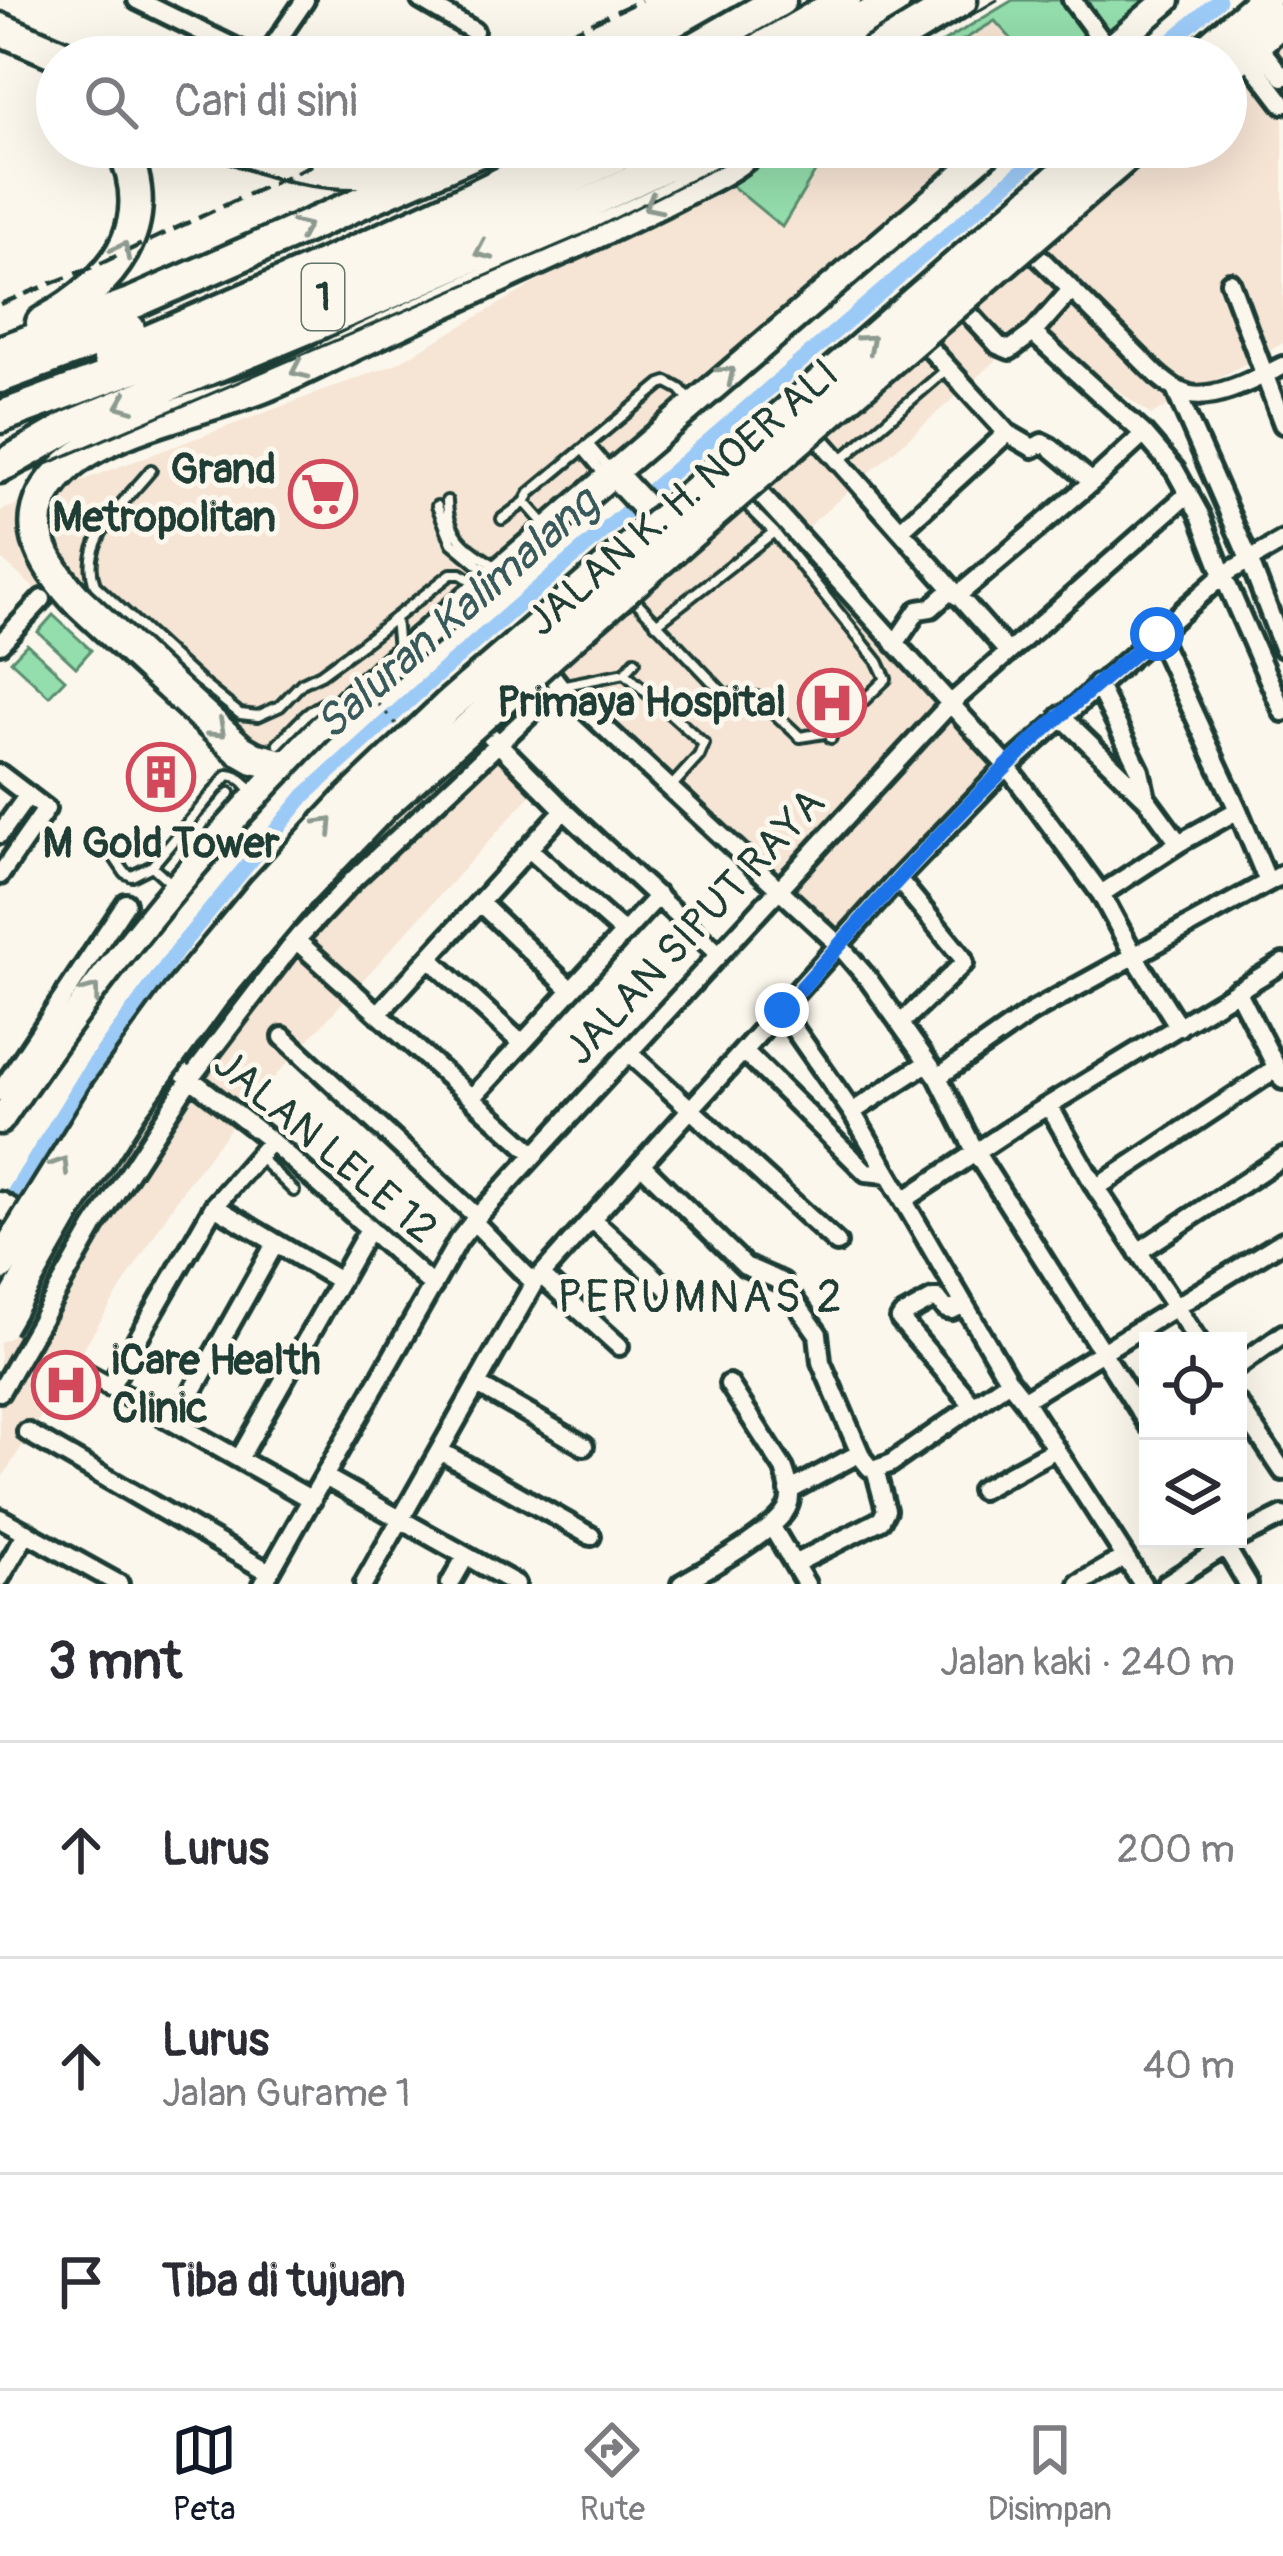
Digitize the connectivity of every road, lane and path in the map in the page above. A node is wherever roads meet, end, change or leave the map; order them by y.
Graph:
1 (421, 0) edge
2 (780, 0) edge
3 (813, 0) edge
4 (845, 0) edge
5 (896, 0) edge
6 (961, 0) edge
7 (1072, 0) edge
8 (1167, 0) edge
9 (1264, 0) edge
10 (300, 1) edge
11 (146, 2) edge
12 (1283, 19) edge
13 (0, 29) edge
14 (474, 31) dead end
15 (1283, 34) edge
16 (213, 36) edge
17 (279, 36) edge
18 (717, 36) edge
19 (753, 36) edge
20 (782, 36) edge
21 (836, 36) edge
22 (901, 36) edge
23 (1093, 36) edge
24 (1125, 36) edge
25 (1222, 36) edge
26 (36, 45) edge
27 (0, 50) edge
28 (1247, 61) edge
29 (36, 67) edge
30 (1283, 77) edge
31 (1283, 104) edge
32 (130, 168) edge
33 (319, 168) edge
34 (398, 168) edge
35 (440, 168) edge
36 (495, 168) edge
37 (533, 168) edge
38 (591, 168) edge
39 (660, 168) edge
40 (723, 168) edge
41 (969, 168) edge
42 (1070, 168) edge
43 (1112, 168) edge
44 (1126, 168) edge
45 (1031, 249) junction
46 (1230, 282) dead end
47 (1066, 296) junction
48 (962, 306) junction
49 (1035, 331) junction
50 (923, 341) junction
51 (0, 350) edge
52 (1283, 366) edge
53 (948, 368) junction
54 (1263, 375) junction
55 (0, 377) edge
56 (1175, 388) junction
57 (0, 399) edge
58 (693, 403) junction
59 (0, 417) edge
60 (1283, 424) edge
61 (814, 433) junction
62 (1007, 433) junction
63 (1144, 434) junction
64 (586, 447) junction
65 (839, 461) junction
66 (0, 467) edge
67 (151, 470) dead end
68 (614, 480) junction
69 (1092, 482) junction
70 (746, 491) junction
71 (1189, 493) junction
72 (525, 502) junction
73 (502, 519) dead end
74 (548, 528) junction
75 (902, 530) junction
76 (774, 532) junction
77 (1283, 541) edge
78 (680, 552) junction
79 (470, 560) junction
80 (1236, 566) junction
81 (483, 577) junction
82 (954, 593) junction
83 (631, 596) junction
84 (42, 599) dead end
85 (395, 619) junction
86 (656, 624) junction
87 (1157, 634) junction
88 (0, 644) edge
89 (895, 644) junction
90 (1283, 648) edge
91 (1008, 652) junction
92 (399, 657) junction
93 (634, 661) dead end
94 (878, 662) junction
95 (625, 673) junction
96 (553, 678) junction
97 (1097, 684) junction
98 (359, 697) junction
99 (950, 705) junction
100 (1283, 712) edge
101 (1061, 716) junction
102 (405, 734) dead end
103 (490, 734) junction
104 (280, 755) junction
105 (1007, 766) junction
106 (0, 774) edge
107 (669, 789) junction
108 (243, 794) junction
109 (28, 795) junction
110 (1146, 799) junction
111 (564, 810) junction
112 (1238, 810) junction
113 (98, 833) dead end
114 (0, 834) edge
115 (1179, 843) junction
116 (529, 849) junction
117 (152, 866) junction
118 (0, 874) edge
119 (1276, 878) edge
120 (898, 879) junction
121 (178, 883) junction
122 (778, 890) junction
123 (1101, 894) junction
124 (658, 896) junction
125 (126, 903) dead end
126 (479, 903) junction
127 (288, 933) junction
128 (624, 933) junction
129 (839, 945) junction
130 (719, 954) junction
131 (1135, 957) junction
132 (429, 958) junction
133 (1283, 963) edge
134 (572, 990) junction
135 (1237, 990) junction
136 (218, 1002) junction
137 (247, 1007) junction
138 (782, 1010) junction
139 (378, 1013) junction
140 (900, 1024) junction
141 (1179, 1027) junction
142 (283, 1037) dead end
143 (522, 1043) junction
144 (744, 1051) junction
145 (629, 1053) junction
146 (932, 1070) junction
147 (181, 1071) junction
148 (1280, 1074) edge
149 (0, 1092) edge
150 (472, 1098) junction
151 (1049, 1106) junction
152 (691, 1110) junction
153 (852, 1112) junction
154 (0, 1121) edge
155 (271, 1142) junction
156 (533, 1153) junction
157 (976, 1153) junction
158 (258, 1157) junction
159 (1283, 1157) edge
160 (642, 1165) junction
161 (887, 1174) junction
162 (1096, 1188) junction
163 (294, 1191) dead end
164 (904, 1200) junction
165 (0, 1205) edge
166 (214, 1206) junction
167 (475, 1219) junction
168 (593, 1220) junction
169 (84, 1221) junction
170 (369, 1229) junction
171 (1283, 1241) edge
172 (837, 1243) dead end
173 (275, 1244) junction
174 (61, 1252) junction
175 (1138, 1252) junction
176 (0, 1265) edge
177 (538, 1280) junction
178 (340, 1281) junction
179 (433, 1286) junction
180 (666, 1287) dead end
181 (962, 1305) junction
182 (1175, 1305) junction
183 (10, 1332) edge
184 (1192, 1332) edge
185 (1283, 1334) edge
186 (619, 1346) dead end
187 (1102, 1351) junction
188 (1247, 1360) edge
189 (68, 1363) dead end
190 (1009, 1381) junction
191 (729, 1384) dead end
192 (478, 1385) junction
193 (110, 1387) junction
194 (0, 1392) edge
195 (1024, 1400) junction
196 (974, 1405) junction
197 (1139, 1410) edge
198 (1247, 1417) edge
199 (175, 1423) junction
200 (27, 1432) dead end
201 (584, 1446) dead end
202 (1056, 1449) junction
203 (440, 1450) junction
204 (860, 1453) junction
205 (239, 1459) junction
206 (875, 1469) junction
207 (1283, 1471) edge
208 (326, 1477) junction
209 (981, 1490) dead end
210 (790, 1491) junction
211 (312, 1500) junction
212 (1283, 1516) edge
213 (0, 1518) edge
214 (402, 1518) junction
215 (772, 1527) junction
216 (27, 1532) junction
217 (1247, 1532) edge
218 (591, 1536) dead end
219 (1218, 1548) edge
220 (1233, 1548) edge
221 (466, 1556) junction
222 (1125, 1557) junction
223 (794, 1564) junction
224 (88, 1576) edge
225 (0, 1578) edge
226 (266, 1578) edge
227 (1142, 1583) edge
228 (118, 1584) edge
229 (364, 1584) edge
230 (450, 1584) edge
231 (516, 1584) edge
232 (682, 1584) edge
233 (806, 1584) edge
234 (1079, 1584) edge
235 (1166, 1584) edge
236 (1248, 1584) edge

1 - 14 street
2 - 18 highway
3 - 19 highway
4 - 20 highway
5 - 21 highway
6 - 22 highway
7 - 23 street
8 - 24 main road
9 - 25 highway
10 - 17 street
11 - 16 street
12 - 28 highway
13 - 26 highway
15 - 28 main road
27 - 29 highway
28 - 30 street
28 - 31 street
51 -> 32 highway
33 - 34 highway
51 -> 35 highway, 1
36 - 55 highway, 1
37 - 57 highway, 1
38 - 59 highway, 1
39 -> 66 highway
40 -> 104 highway
58 -> 41 main road, JALAN K. H. NOER ALI
176 -> 42 highway, bridge
43 - 183 highway, bridge
44 - 45 main road, JALAN K. H. NOER ALI
45 - 47 street
45 - 48 main road, JALAN K. H. NOER ALI
46 - 54 street
47 - 49 street
47 - 56 street
48 - 49 street
48 - 50 main road, JALAN K. H. NOER ALI
49 - 63 street
50 - 53 street
50 - 61 main road, JALAN K. H. NOER ALI
52 - 54 street
53 - 62 street
53 - 65 lane
54 - 56 street
54 - 60 street
56 - 80 street
58 - 64 lane
58 - 68 main road, JALAN K. H. NOER ALI
61 - 65 street
61 - 70 main road, JALAN K. H. NOER ALI
62 - 69 street
62 - 75 street
63 - 69 street
63 - 71 street
64 - 68 lane
64 - 72 lane
65 - 75 street
67 - 85 lane
68 - 74 main road, JALAN K. H. NOER ALI
68 - 78 main road
69 - 82 street
70 - 76 lane
70 - 78 main road, JALAN K. H. NOER ALI
70 - 89 street
71 - 80 street
71 - 91 street, JALAN SIPUT RAYA
72 - 73 lane
72 - 74 lane
74 - 81 main road, JALAN K. H. NOER ALI
75 - 82 street
76 - 86 lane
76 - 94 lane
77 - 80 street
78 - 83 main road, JALAN K. H. NOER ALI
79 - 81 lane
79 - 81 lane
79 - 81 lane
80 - 87 street
80 - 90 street
80 - 100 street
81 - 85 lane
81 - 92 main road, JALAN K. H. NOER ALI
82 - 89 street
82 - 91 street
83 - 86 lane
83 - 96 main road, JALAN K. H. NOER ALI
84 - 88 street
85 - 92 lane
86 - 94 lane
87 - 97 street
87 - 112 street
89 - 94 lane
89 - 99 street
91 - 99 street, JALAN SIPUT RAYA
92 - 98 main road, JALAN K. H. NOER ALI
93 - 95 lane
95 - 96 lane
95 - 107 lane
96 - 103 main road, JALAN K. H. NOER ALI
96 - 107 street
97 - 101 street
97 - 110 street
98 - 102 path
98 - 104 main road, JALAN K. H. NOER ALI
99 - 105 street
99 - 122 street, JALAN SIPUT RAYA
101 - 105 street
101 - 110 street
103 - 111 street
103 - 127 main road, JALAN K. H. NOER ALI
104 - 108 main road, JALAN K. H. NOER ALI
105 - 120 street
105 - 123 street
106 - 109 street
107 - 122 street
108 - 117 lane
108 - 121 main road, JALAN K. H. NOER ALI
109 - 114 street
109 - 118 street
110 - 115 street
111 - 116 street
111 - 124 street
112 - 115 street
112 - 119 street
113 - 117 lane
115 - 123 street
116 - 126 street
116 - 128 street
117 - 121 lane
119 - 131 street
120 - 129 street
120 - 140 street
154 -> 121 main road, JALAN K. H. NOER ALI
122 - 129 street
122 - 130 street, JALAN SIPUT RAYA
123 - 131 street
124 - 128 street
124 - 130 street
125 - 149 street
126 - 132 street
126 - 134 street
127 - 136 main road, JALAN K. H. NOER ALI
127 - 137 street
127 - 139 street
128 - 134 street
129 - 138 street
129 - 140 street
130 - 145 street, JALAN SIPUT RAYA
131 - 141 street
131 - 146 street
132 - 139 street
132 - 143 street
133 - 135 street
134 - 143 street
135 - 141 street
135 - 148 street
136 - 137 street
136 - 147 main road, JALAN K. H. NOER ALI
137 - 147 street
138 - 144 street
138 - 153 street
139 - 150 street
140 - 146 street
141 - 151 street
142 - 167 street
143 - 150 street
144 - 152 street
144 - 161 street
145 - 152 street
145 - 156 street, JALAN SIPUT RAYA
146 - 153 street
146 - 157 street
147 - 155 street, JALAN LELE 12
147 - 169 main road, JALAN K. H. NOER ALI
147 - 169 street
148 - 162 street
150 - 156 street
151 - 157 street
151 - 162 street
152 - 160 street
152 - 172 street
153 - 161 street
155 - 158 street
155 - 170 street, JALAN LELE 12
156 - 167 street, JALAN SIPUT RAYA
157 - 164 street
157 - 187 street
158 - 163 lane
158 - 166 street
159 - 175 street
160 - 168 street
160 - 204 street
161 - 164 street
162 - 175 street
164 - 181 street
165 - 174 main road
166 - 173 street
166 - 193 street
167 - 177 street
167 - 179 street, JALAN SIPUT RAYA
168 - 177 street
168 - 180 street
169 - 174 main road, JALAN K. H. NOER ALI
170 - 178 street
170 - 179 street, JALAN LELE 12
171 - 182 street
173 - 178 street
173 - 199 street
174 - 183 main road, JALAN K. H. NOER ALI
175 - 182 street
177 - 186 street
177 - 192 street
178 - 205 street
179 - 208 street, JALAN SIPUT RAYA
181 - 190 street
181 - 196 street
182 - 184 street
182 - 187 street
183 - 194 street
185 - 188 street
187 - 195 street
187 - 197 street
189 - 193 street
190 - 195 street
190 - 196 street
191 - 210 street
192 - 201 street
192 - 203 street
193 - 199 street
195 - 202 street
196 - 206 street
198 - 207 street
199 - 205 street
200 - 226 street
202 - 209 street
202 - 222 street
203 - 214 street
203 - 218 street
204 - 206 street
204 - 210 street
205 - 211 street
206 - 223 street
208 - 211 street, JALAN SIPUT RAYA
208 - 214 street
210 - 215 street
211 - 226 street, JALAN SIPUT RAYA
212 - 217 street
213 - 216 street
214 - 221 street
214 - 229 street
215 - 223 street
215 - 232 street
216 - 224 street
216 - 225 street
219 - 235 street
220 - 236 street
221 - 230 street
221 - 231 street
222 - 227 street
222 - 234 street
223 - 233 street
224 - 228 street

